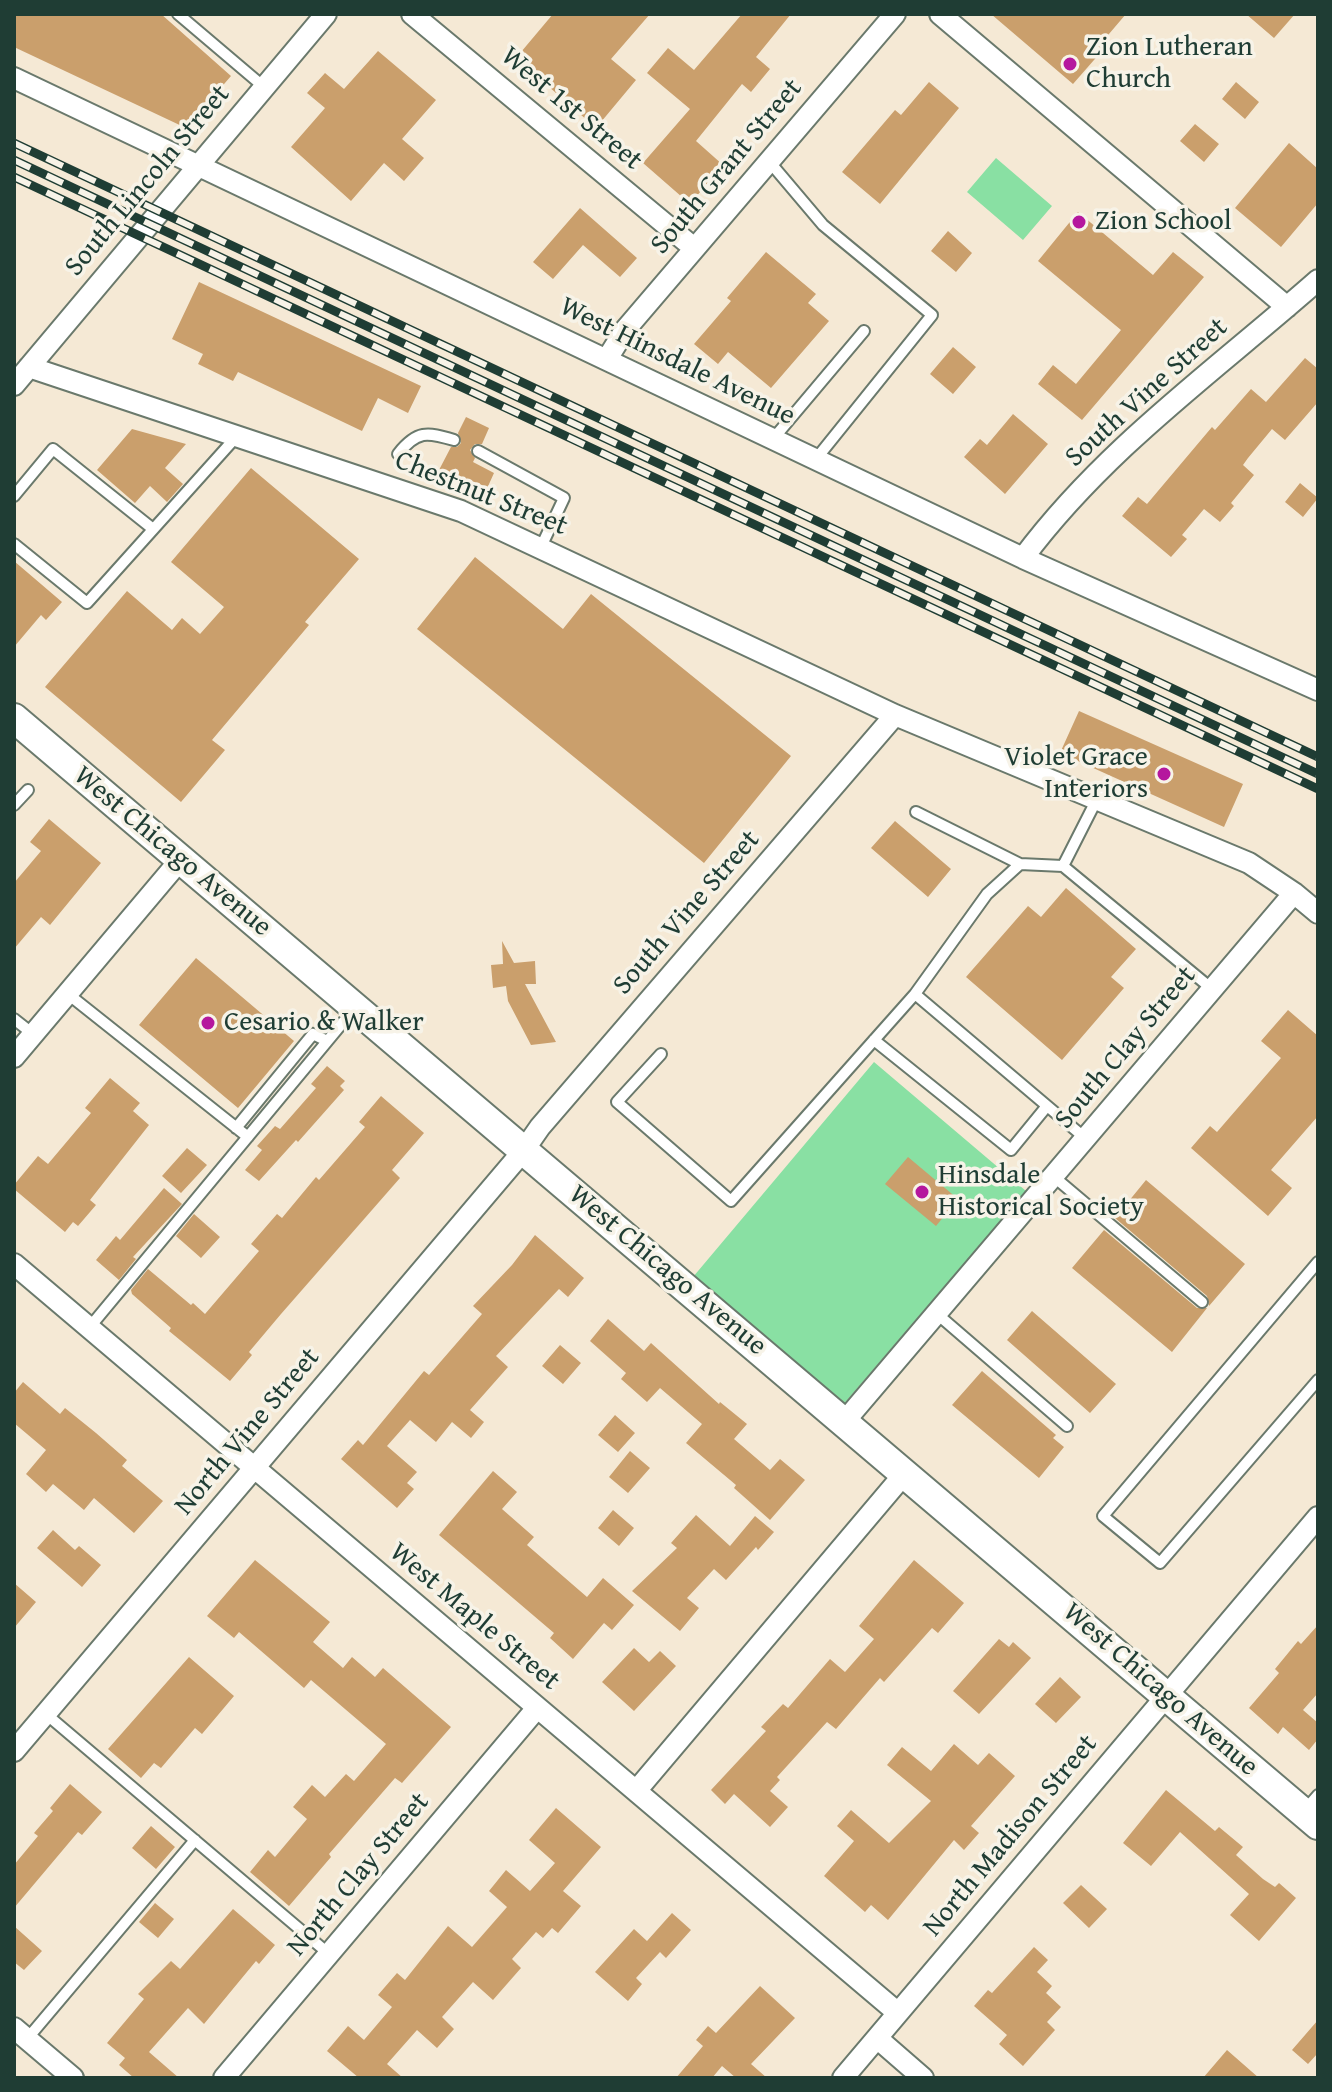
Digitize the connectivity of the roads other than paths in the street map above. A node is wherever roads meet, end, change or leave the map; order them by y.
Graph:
1 (178, 14) edge
2 (326, 14) edge
3 (412, 14) edge
4 (895, 14) edge
5 (940, 14) edge
6 (14, 78) edge
7 (264, 87) junction
8 (768, 160) junction
9 (199, 165) junction
10 (694, 248) junction
11 (1318, 280) edge
12 (1287, 307) junction
13 (864, 331) dead end
14 (607, 359) junction
15 (29, 367) junction
16 (14, 385) edge
17 (237, 436) junction
18 (773, 439) junction
19 (454, 440) dead end
20 (478, 451) dead end
21 (398, 454) dead end
22 (816, 459) junction
23 (14, 496) edge
24 (153, 529) junction
25 (14, 544) edge
26 (541, 547) junction
27 (1023, 558) junction
28 (1318, 690) edge
29 (895, 715) junction
30 (15, 719) edge
31 (28, 790) dead end
32 (1097, 799) junction
33 (14, 805) edge
34 (916, 812) dead end
35 (181, 859) junction
36 (1020, 864) junction
37 (1063, 866) junction
38 (1294, 893) junction
39 (1318, 913) edge
40 (1212, 989) junction
41 (68, 994) junction
42 (915, 994) junction
43 (356, 1007) junction
44 (14, 1019) edge
45 (33, 1034) junction
46 (874, 1040) junction
47 (327, 1041) junction
48 (661, 1054) dead end
49 (14, 1057) edge
50 (1047, 1106) junction
51 (236, 1128) junction
52 (248, 1137) junction
53 (1085, 1138) junction
54 (524, 1150) junction
55 (1053, 1176) junction
56 (1318, 1262) edge
57 (14, 1264) edge
58 (1202, 1302) dead end
59 (936, 1313) junction
60 (89, 1328) junction
61 (1318, 1380) edge
62 (844, 1422) junction
63 (1067, 1426) dead end
64 (254, 1468) junction
65 (905, 1473) junction
66 (1318, 1517) edge
67 (1166, 1695) junction
68 (537, 1708) junction
69 (46, 1714) junction
70 (14, 1751) edge
71 (636, 1791) junction
72 (1313, 1811) edge
73 (195, 1840) junction
74 (329, 1954) junction
75 (898, 2013) junction
76 (20, 2034) edge
77 (877, 2038) junction
78 (73, 2078) edge
79 (224, 2078) edge
80 (843, 2078) edge
81 (923, 2078) edge

1 - 7 lane
2 - 7 street, South Lincoln Street
3 - 10 street, West 1st Street
4 - 8 street, South Grant Street
5 - 12 street
6 - 9 street, West Hinsdale Avenue
7 - 9 street, South Lincoln Street
8 - 10 street, South Grant Street
8 - 22 lane
9 - 14 street, West Hinsdale Avenue
9 - 15 street, South Lincoln Street
10 - 14 street, South Grant Street
11 - 12 street, South Vine Street
12 - 27 street, South Vine Street
13 - 18 lane
14 - 18 street, West Hinsdale Avenue
15 - 16 street, South Lincoln Street
15 - 17 street, Chestnut Street
17 - 24 lane
17 - 26 street, Chestnut Street
18 - 22 street, West Hinsdale Avenue
19 - 21 lane
20 - 26 lane
22 - 27 street, West Hinsdale Avenue
23 - 24 lane
24 - 25 lane
26 - 29 street, Chestnut Street
27 - 28 street, West Hinsdale Avenue
29 - 32 street, Chestnut Street
29 - 54 street, South Vine Street
30 - 35 main road, West Chicago Avenue
31 - 33 lane
32 - 37 lane
32 - 38 street, Chestnut Street
34 - 36 lane
35 - 41 street
35 - 43 main road, West Chicago Avenue
36 - 37 lane
36 - 42 lane
37 - 40 lane
38 - 39 street, Chestnut Street
38 - 40 street, South Clay Street
40 - 53 street, South Clay Street
41 - 45 street
41 - 51 lane
42 - 46 lane
42 - 50 lane
43 - 47 lane
43 - 54 main road, West Chicago Avenue
44 - 45 lane
45 - 49 street
46 - 48 lane
46 - 50 lane
47 - 51 lane
47 - 52 lane
50 - 53 lane
51 - 52 lane
52 - 60 lane
53 - 55 street, South Clay Street
54 - 62 main road, West Chicago Avenue
54 - 64 street, North Vine Street
55 - 58 lane
55 - 59 street, South Clay Street
56 - 61 lane
57 - 60 street, West Maple Street
59 - 62 street, South Clay Street
59 - 63 lane
60 - 64 street, West Maple Street
62 - 65 main road, West Chicago Avenue
64 - 68 street, West Maple Street
64 - 69 street, North Vine Street
65 - 67 main road, West Chicago Avenue
65 - 71 street
66 - 67 street, North Madison Street
67 - 72 main road, West Chicago Avenue
67 - 75 street, North Madison Street
68 - 71 street, West Maple Street
68 - 74 street, North Clay Street
69 - 70 street, North Vine Street
69 - 73 lane
71 - 75 street, West Maple Street
73 - 74 lane
73 - 76 lane
74 - 79 street, North Clay Street
75 - 77 street, North Madison Street
76 - 78 street
77 - 80 street
77 - 81 street

